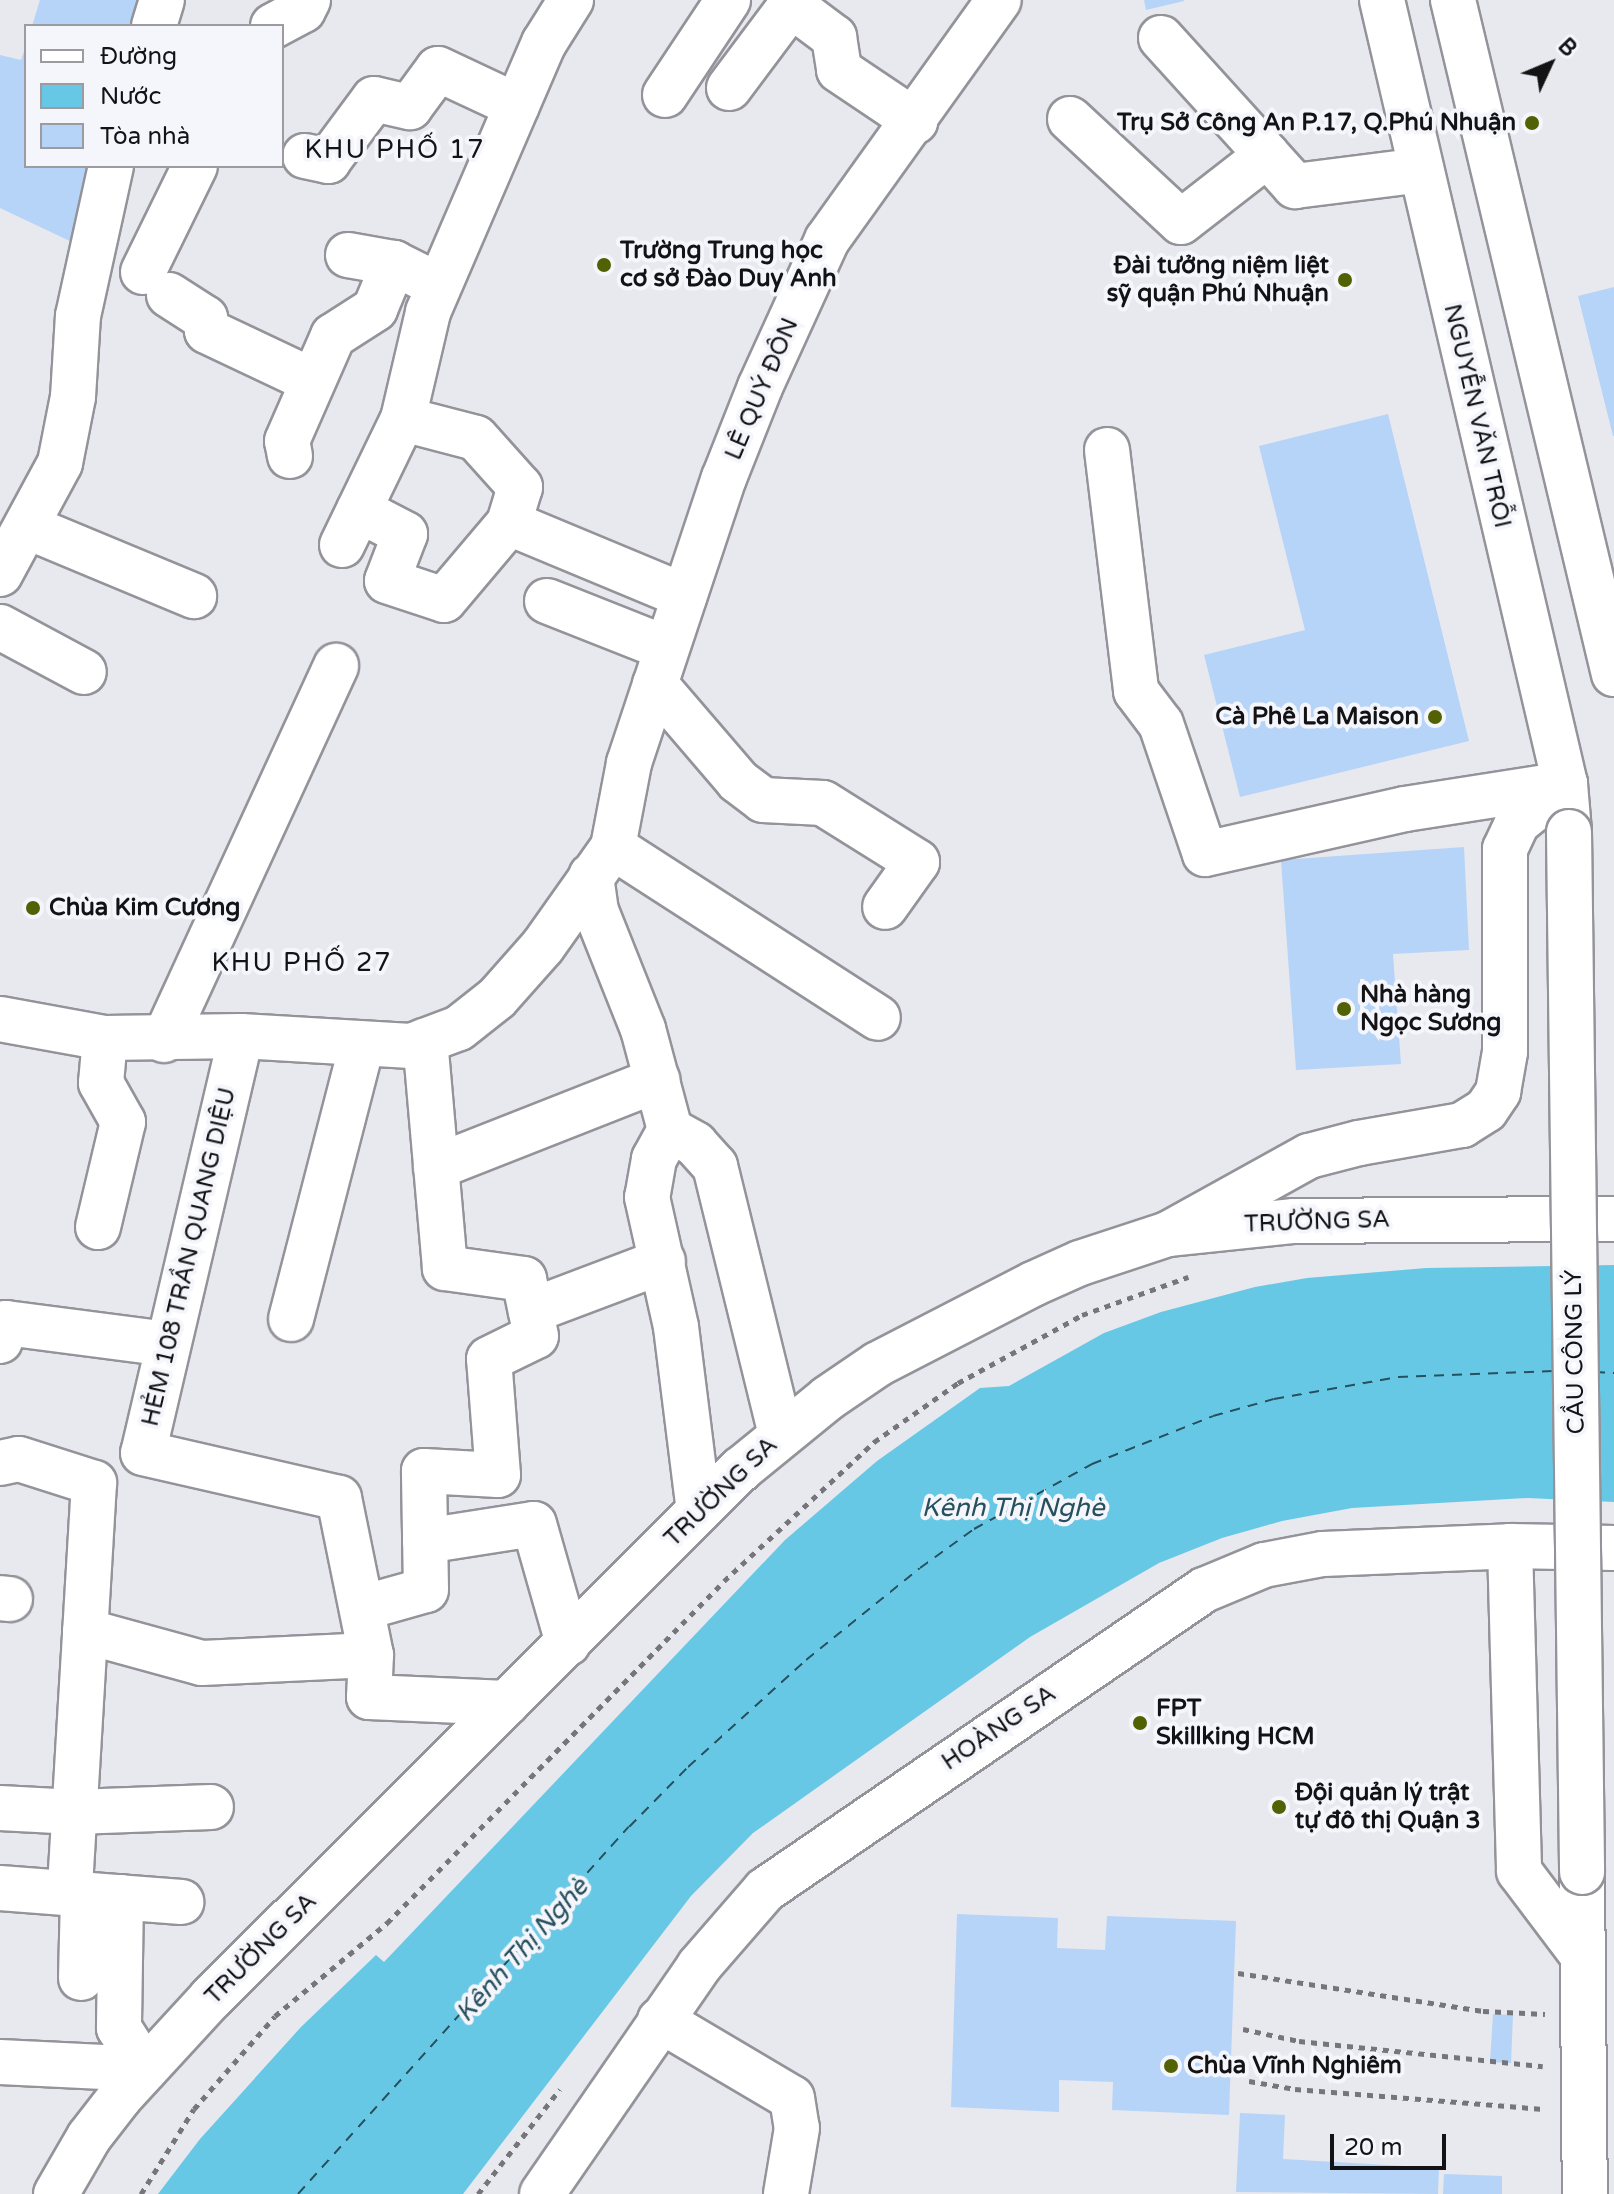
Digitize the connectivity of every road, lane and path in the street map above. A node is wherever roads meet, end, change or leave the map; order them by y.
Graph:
1 (162, 0) edge
2 (308, 0) edge
3 (571, 0) edge
4 (728, 0) edge
5 (999, 0) edge
6 (1382, 0) edge
7 (1453, 0) edge
8 (155, 24) edge
9 (277, 24) edge
10 (1161, 38) dead end
11 (729, 88) dead end
12 (665, 95) dead end
13 (517, 106) junction
14 (1070, 119) dead end
15 (915, 121) junction
16 (1267, 155) junction
17 (305, 156) dead end
18 (111, 168) edge
19 (194, 168) edge
20 (1421, 170) junction
21 (348, 255) dead end
22 (394, 263) junction
23 (439, 287) junction
24 (313, 381) junction
25 (403, 419) junction
26 (1107, 450) dead end
27 (290, 456) dead end
28 (509, 523) junction
29 (28, 527) junction
30 (0, 574) edge
31 (194, 596) dead end
32 (684, 596) junction
33 (547, 601) dead end
34 (0, 627) edge
35 (336, 666) dead end
36 (661, 666) junction
37 (84, 672) dead end
38 (1614, 674) edge
39 (1565, 784) junction
40 (1569, 832) joint
41 (602, 861) junction
42 (885, 907) dead end
43 (878, 1018) dead end
44 (0, 1019) edge
45 (241, 1036) junction
46 (105, 1038) junction
47 (164, 1040) junction
48 (425, 1041) junction
49 (362, 1044) junction
50 (657, 1080) junction
51 (670, 1130) junction
52 (436, 1167) junction
53 (1614, 1219) edge
54 (98, 1227) dead end
55 (1168, 1234) junction
56 (663, 1261) junction
57 (1200, 1274) dead end
58 (531, 1311) junction
59 (291, 1319) dead end
60 (0, 1341) edge
61 (168, 1344) junction
62 (781, 1434) junction
63 (0, 1463) edge
64 (699, 1511) junction
65 (425, 1541) junction
66 (1510, 1546) junction
67 (1614, 1548) edge
68 (362, 1608) junction
69 (85, 1631) junction
70 (568, 1643) junction
71 (371, 1655) junction
72 (507, 1703) junction
73 (211, 1807) dead end
74 (0, 1808) edge
75 (75, 1812) junction
76 (0, 1888) edge
77 (91, 1895) junction
78 (181, 1902) dead end
79 (1580, 1952) junction
80 (1238, 1973) dead end
81 (81, 1978) dead end
82 (1582, 2016) junction
83 (660, 2020) junction
84 (1243, 2029) dead end
85 (0, 2062) edge
86 (145, 2069) junction
87 (1249, 2081) dead end
88 (1592, 2094) edge
89 (56, 2194) edge
90 (141, 2194) edge
91 (542, 2194) edge
92 (786, 2194) edge
93 (1585, 2194) edge

1 - 8 street
2 - 9 street
3 - 13 street
4 - 12 street
5 - 15 street, LÊ QUÝ ÐÔN
6 - 20 street, NGUYỄN VĂN TRỖI
7 - 38 street
10 - 16 street
11 - 15 street
13 - 17 street
13 - 23 street
14 - 16 street
15 - 32 street, LÊ QUÝ ÐÔN
16 - 20 street
18 - 29 street
19 - 24 street
20 - 39 street, NGUYỄN VĂN TRỖI
21 - 22 street
22 - 23 street
22 - 24 street
23 - 25 street
24 - 27 street
25 - 28 street
25 - 28 street
26 - 39 street
28 - 32 street
29 - 30 street
29 - 31 street
32 - 36 street, LÊ QUÝ ÐÔN
33 - 36 street
34 - 37 street
35 - 47 street
36 - 41 street
36 - 42 street
39 - 40 street, NGUYỄN VĂN TRỖI
39 - 55 street
40 - 79 street, CẦU CÔNG LÝ, bridge
41 - 43 street
41 - 48 street
41 - 50 street
44 - 46 street
45 - 47 street
45 - 49 street
45 - 61 street, HẺM 108 TRẦN QUANG DIỆU
46 - 47 street
46 - 54 street
48 - 49 street
48 - 52 street
49 - 59 street
50 - 51 street
50 - 52 street
51 - 56 street
51 - 62 street
52 - 58 street
53 - 55 street, TRƯỜNG SA
55 - 62 street, TRƯỜNG SA
56 - 58 street
56 - 64 street
57 - 90 path
58 - 65 street
60 - 61 street
61 - 68 street, HẺM 108 TRẦN QUANG DIỆU
62 - 64 street, TRƯỜNG SA
63 - 69 street
64 - 70 street, TRƯỜNG SA
65 - 68 street
65 - 70 street
66 - 67 street, HOÀNG SA
66 - 79 street
66 - 83 street, HOÀNG SA
68 - 71 street, HẺM 108 TRẦN QUANG DIỆU
69 - 71 street
69 - 75 street
70 - 72 street, TRƯỜNG SA
71 - 72 street, HẺM 108 TRẦN QUANG DIỆU
72 - 86 street, TRƯỜNG SA
73 - 75 street
74 - 75 street
75 - 77 street
76 - 77 street
77 - 78 street
77 - 81 street
77 - 86 street
79 - 82 street, CẦU CÔNG LÝ
80 - 82 path
82 - 88 street, CẦU CÔNG LÝ
83 - 91 street, HOÀNG SA
83 - 92 street
84 - 88 path
85 - 86 street
86 - 89 street, TRƯỜNG SA
87 - 88 path
88 - 93 street, CẦU CÔNG LÝ

